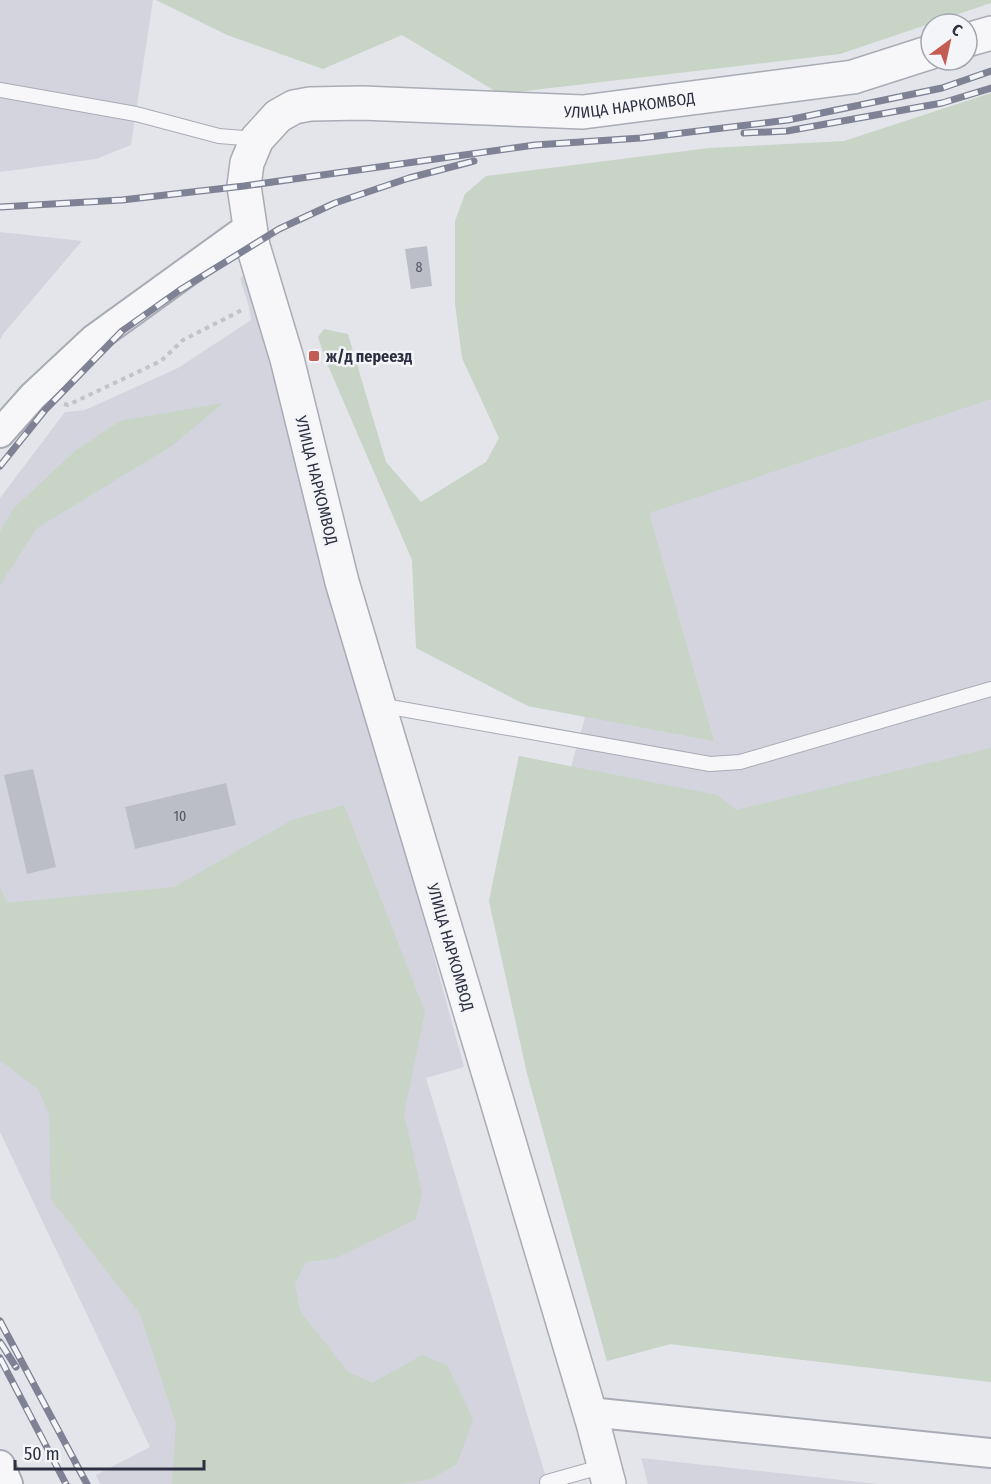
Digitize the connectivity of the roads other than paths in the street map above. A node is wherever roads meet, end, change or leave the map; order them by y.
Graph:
1 (919, 56) edge
2 (0, 90) edge
3 (257, 139) junction
4 (249, 227) junction
5 (0, 433) edge
6 (991, 689) edge
7 (372, 704) junction
8 (589, 1412) junction
9 (991, 1453) edge
10 (0, 1465) edge
11 (607, 1475) edge
12 (547, 1482) dead end
13 (8, 1484) edge

1 - 3 street, УЛИЦА НАРКОМВОД
2 - 3 lane
3 - 4 street, УЛИЦА НАРКОМВОД
4 - 5 street
4 - 7 street, УЛИЦА НАРКОМВОД
6 - 7 lane
7 - 8 street, УЛИЦА НАРКОМВОД
8 - 9 street
8 - 11 street, УЛИЦА НАРКОМВОД
10 - 13 street
11 - 12 lane

